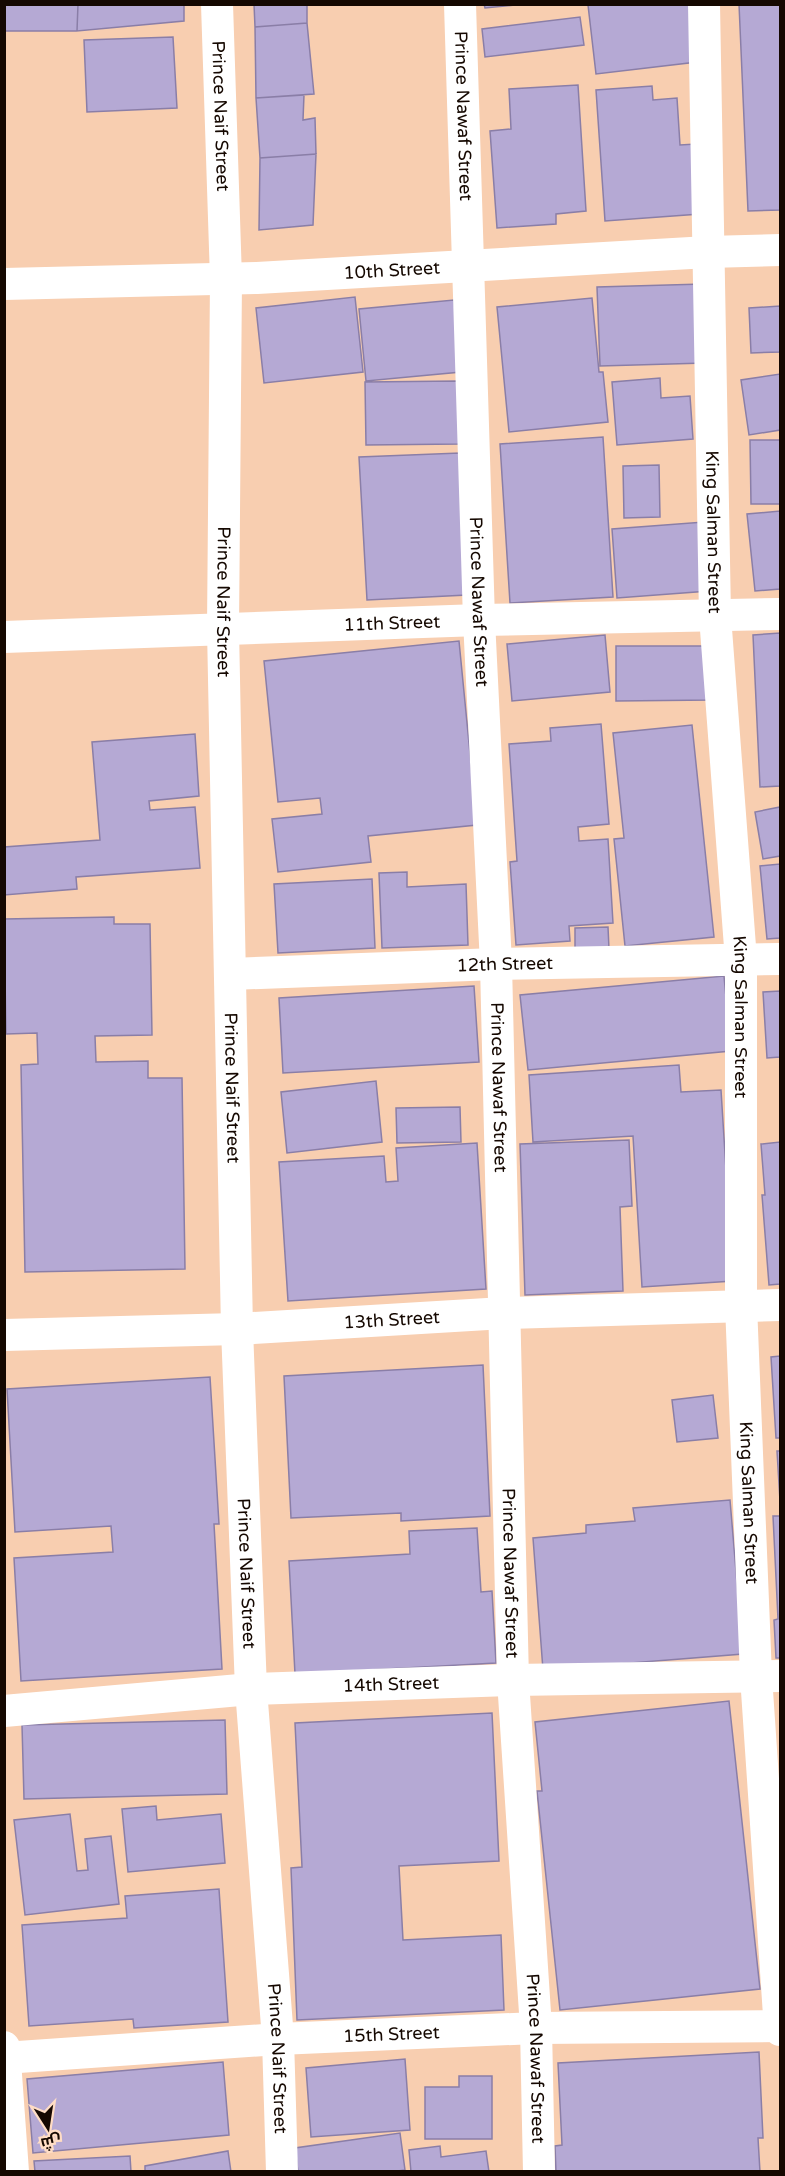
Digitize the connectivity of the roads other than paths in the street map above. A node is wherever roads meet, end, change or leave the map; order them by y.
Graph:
1 (217, 4) edge
2 (460, 4) edge
3 (704, 4) edge
4 (780, 250) edge
5 (708, 252) junction
6 (467, 266) junction
7 (226, 279) junction
8 (4, 284) edge
9 (780, 614) edge
10 (716, 616) junction
11 (479, 620) junction
12 (223, 629) junction
13 (4, 637) edge
14 (780, 959) edge
15 (741, 960) junction
16 (496, 964) junction
17 (231, 974) junction
18 (741, 1305) junction
19 (780, 1305) edge
20 (504, 1313) junction
21 (237, 1329) junction
22 (4, 1335) edge
23 (768, 1676) edge
24 (513, 1680) junction
25 (251, 1689) junction
26 (4, 1711) edge
27 (536, 2028) junction
28 (780, 2028) edge
29 (278, 2039) junction
30 (4, 2047) edge
31 (5, 2058) edge
32 (13, 2172) edge
33 (282, 2172) edge
34 (539, 2172) edge

1 - 7 street, Prince Naif Street
2 - 6 street, Prince Nawaf Street
3 - 5 street, King Salman Street
4 - 5 street, 10th Street
5 - 6 street, 10th Street
5 - 10 street, King Salman Street
6 - 7 street, 10th Street
6 - 11 street, Prince Nawaf Street
7 - 8 street, 10th Street
7 - 12 street, Prince Naif Street
9 - 10 street, 11th Street
10 - 11 street, 11th Street
10 - 15 street, King Salman Street
11 - 12 street, 11th Street
11 - 16 street, Prince Nawaf Street
12 - 13 street, 11th Street
12 - 17 street, Prince Naif Street
14 - 15 street, 12th Street
15 - 16 street, 12th Street
15 - 18 street, King Salman Street
16 - 17 street, 12th Street
16 - 20 street, Prince Nawaf Street
17 - 21 street, Prince Naif Street
18 - 19 street, 13th Street
18 - 20 street, 13th Street
18 - 23 street, King Salman Street
20 - 21 street, 13th Street
20 - 24 street, Prince Nawaf Street
21 - 22 street, 13th Street
21 - 25 street, Prince Naif Street
23 - 24 street, 14th Street
23 - 28 street, King Salman Street
24 - 25 street, 14th Street
24 - 27 street, Prince Nawaf Street
25 - 26 street, 14th Street
25 - 29 street, Prince Naif Street
27 - 28 street, 15th Street
27 - 29 street, 15th Street
27 - 34 street, Prince Nawaf Street
29 - 31 street, 15th Street
29 - 33 street, Prince Naif Street
30 - 31 street
31 - 32 street

